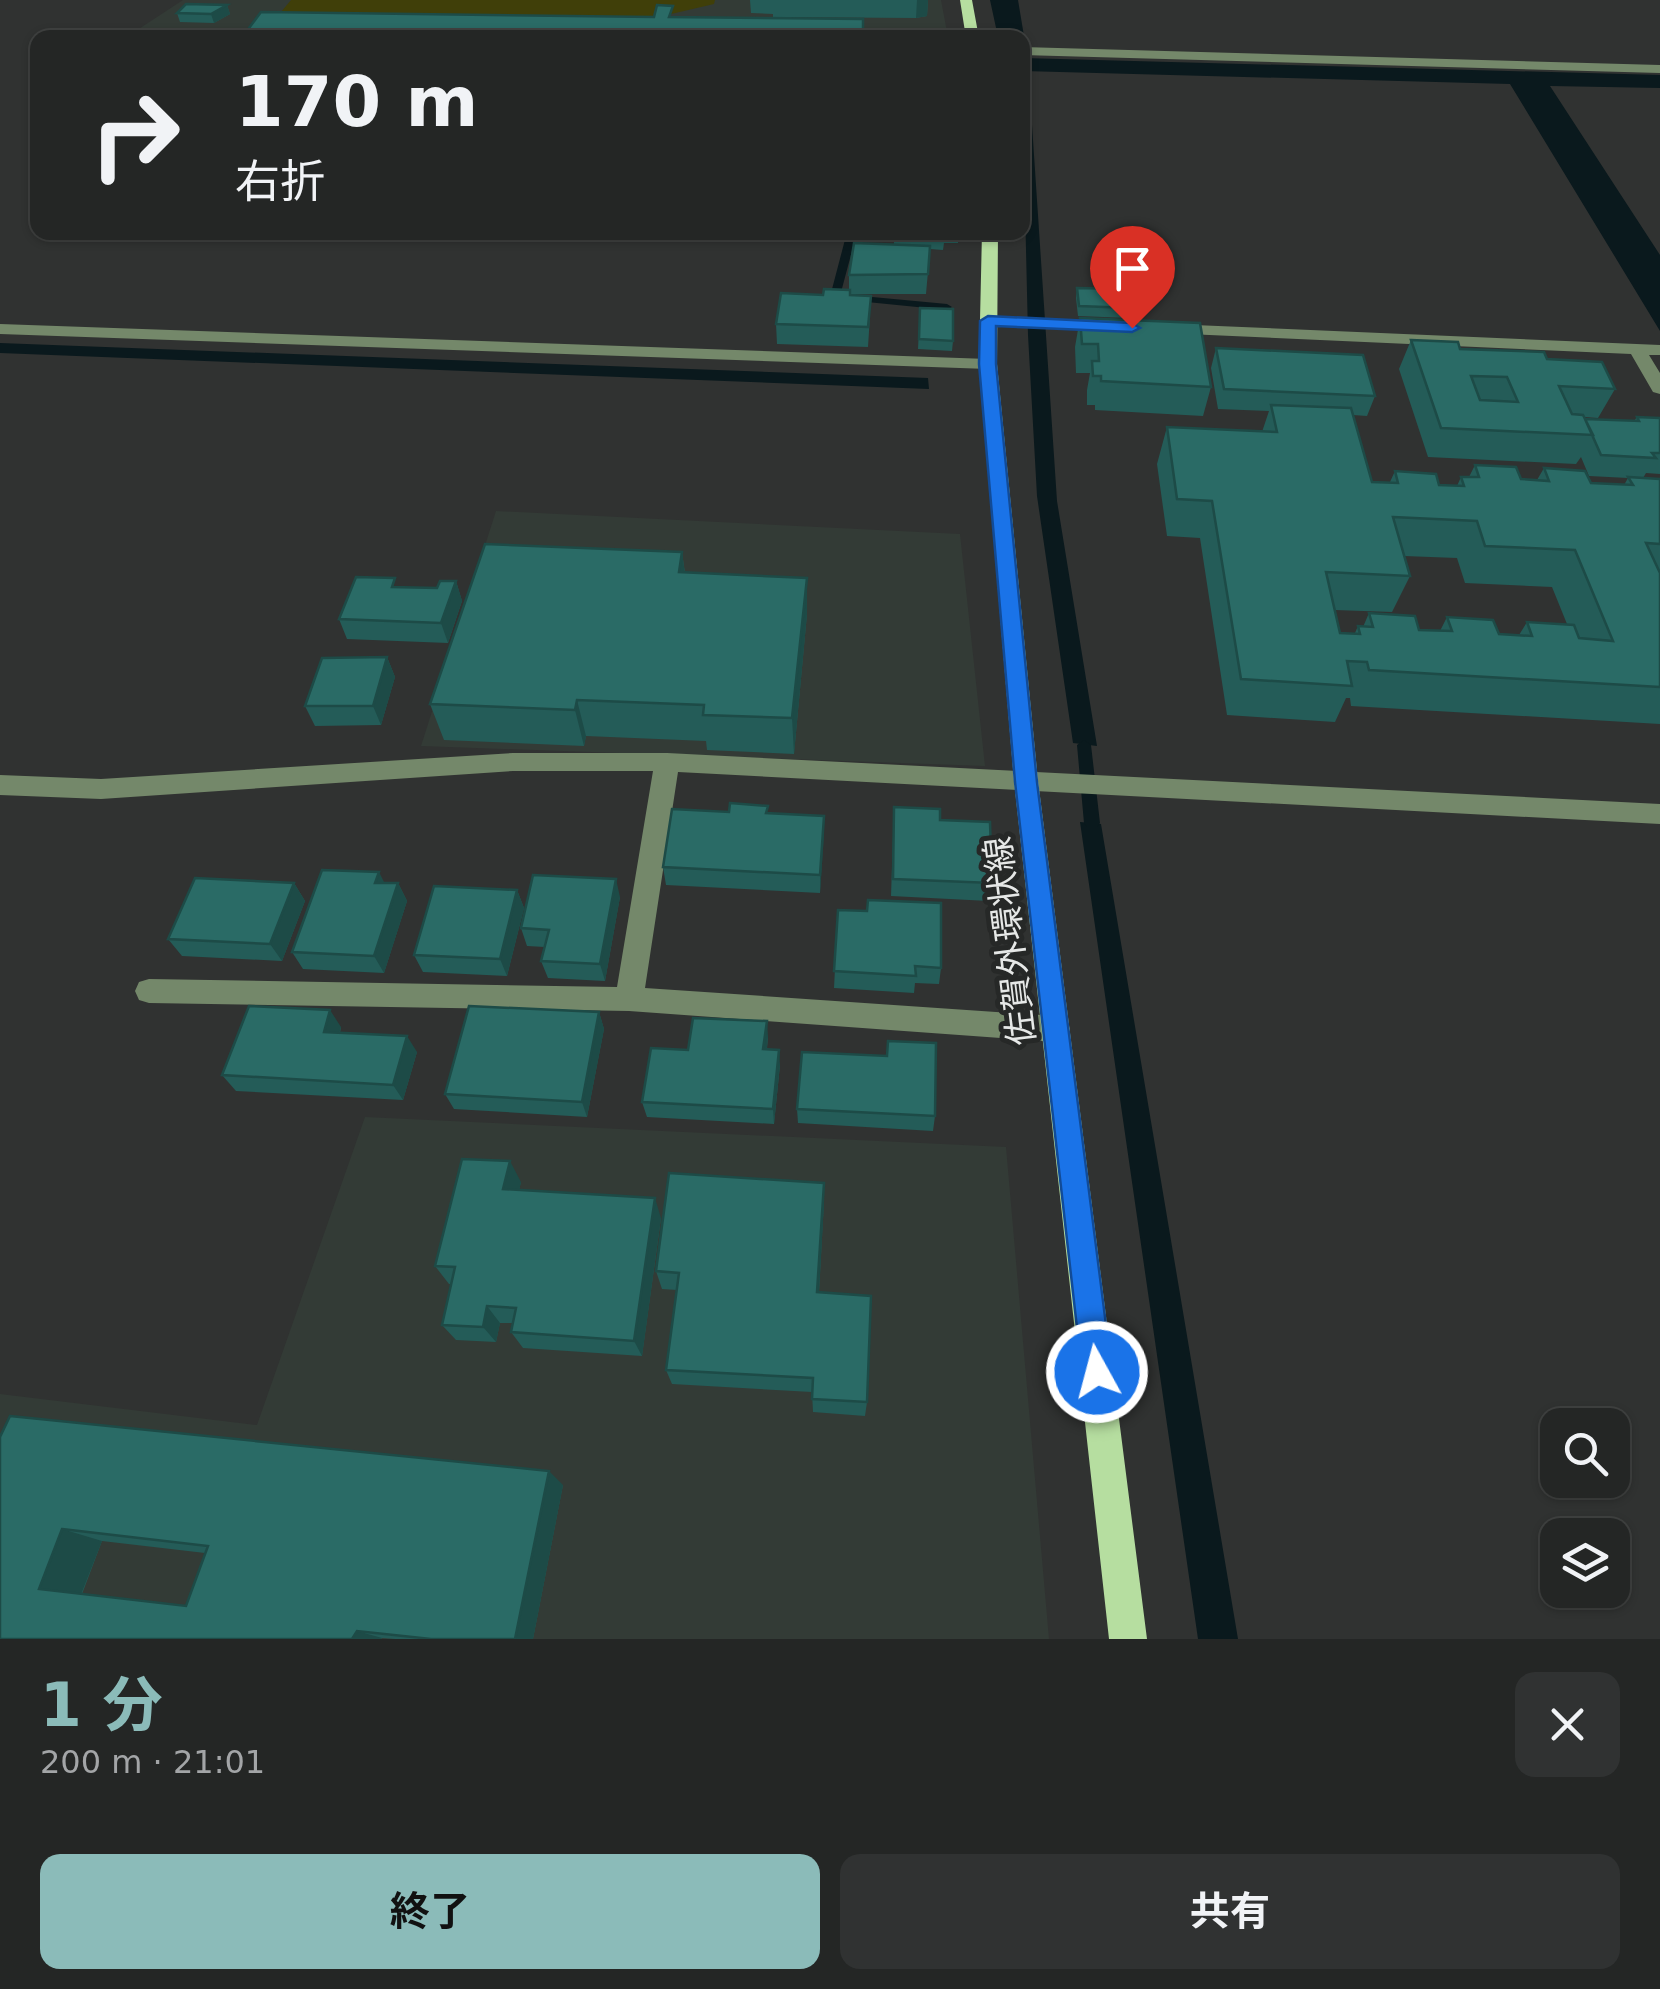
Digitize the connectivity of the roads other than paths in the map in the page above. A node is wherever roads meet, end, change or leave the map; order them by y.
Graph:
1 (966, 0) edge
2 (971, 30) edge
3 (1030, 51) edge
4 (1660, 68) edge
5 (990, 240) edge
6 (988, 321) junction
7 (0, 329) edge
8 (1637, 349) junction
9 (1660, 350) edge
10 (988, 364) junction
11 (1660, 388) edge
12 (667, 762) junction
13 (1026, 782) junction
14 (0, 785) edge
15 (1660, 814) edge
16 (149, 990) dead end
17 (629, 999) junction
18 (1056, 1029) junction
19 (1128, 1639) edge

1 - 2 main road
3 - 4 street
5 - 6 main road, 佐賀外環状線
6 - 8 street
6 - 10 main road, 佐賀外環状線
7 - 10 street
8 - 9 street
8 - 11 street
10 - 13 main road, 佐賀外環状線
12 - 13 street
12 - 14 street
12 - 17 street
13 - 15 street
13 - 18 main road, 佐賀外環状線
16 - 17 street
17 - 18 street
18 - 19 main road, 佐賀外環状線

